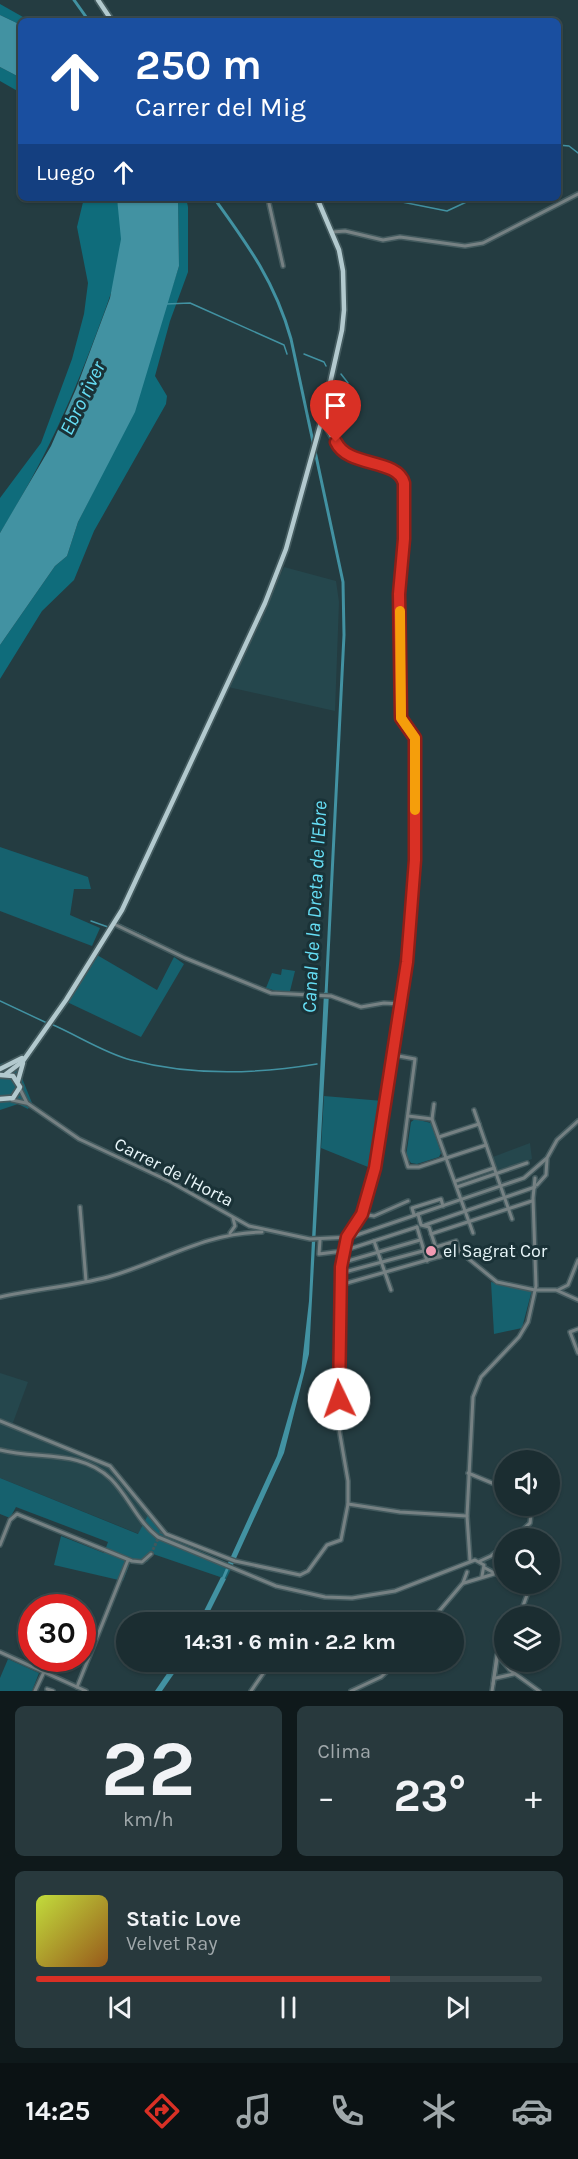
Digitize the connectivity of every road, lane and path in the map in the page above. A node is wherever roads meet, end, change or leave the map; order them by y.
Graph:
1 (98, 0) edge
2 (110, 18) edge
3 (578, 194) edge
4 (268, 201) edge
5 (318, 201) edge
6 (333, 232) junction
7 (283, 266) dead end
8 (323, 427) junction
9 (333, 438) joint
10 (114, 924) junction
11 (400, 1004) junction
12 (38, 1041) junction
13 (393, 1055) junction
14 (23, 1061) junction
15 (0, 1070) edge
16 (6, 1074) junction
17 (0, 1075) edge
18 (19, 1084) junction
19 (8, 1100) junction
20 (0, 1101) edge
21 (27, 1103) junction
22 (434, 1104) dead end
23 (474, 1110) dead end
24 (408, 1116) junction
25 (432, 1119) junction
26 (578, 1121) edge
27 (478, 1124) junction
28 (439, 1137) junction
29 (486, 1145) junction
30 (447, 1158) junction
31 (547, 1158) junction
32 (527, 1163) dead end
33 (537, 1167) junction
34 (494, 1168) junction
35 (545, 1171) junction
36 (533, 1172) junction
37 (495, 1173) junction
38 (535, 1177) junction
39 (524, 1178) junction
40 (542, 1179) junction
41 (455, 1181) junction
42 (500, 1186) junction
43 (457, 1187) junction
44 (535, 1187) junction
45 (504, 1198) junction
46 (462, 1199) junction
47 (408, 1201) dead end
48 (533, 1201) junction
49 (443, 1206) junction
50 (80, 1207) dead end
51 (508, 1209) junction
52 (465, 1211) junction
53 (362, 1214) junction
54 (416, 1215) junction
55 (233, 1218) junction
56 (512, 1220) dead end
57 (469, 1222) junction
58 (242, 1223) junction
59 (421, 1226) junction
60 (234, 1228) junction
61 (239, 1232) junction
62 (267, 1232) junction
63 (230, 1233) junction
64 (472, 1233) dead end
65 (431, 1234) junction
66 (347, 1237) junction
67 (318, 1240) junction
68 (420, 1240) junction
69 (374, 1241) junction
70 (436, 1247) junction
71 (343, 1251) junction
72 (423, 1251) junction
73 (459, 1251) junction
74 (377, 1252) junction
75 (439, 1257) junction
76 (578, 1260) edge
77 (427, 1261) junction
78 (341, 1263) junction
79 (381, 1264) junction
80 (340, 1273) junction
81 (385, 1274) junction
82 (86, 1281) junction
83 (340, 1285) junction
84 (391, 1290) dead end
85 (535, 1290) junction
86 (556, 1290) junction
87 (0, 1297) edge
88 (578, 1300) edge
89 (578, 1329) edge
90 (578, 1353) edge
91 (0, 1421) edge
92 (0, 1450) edge
93 (468, 1473) junction
94 (494, 1484) edge
95 (348, 1504) junction
96 (467, 1516) junction
97 (0, 1545) edge
98 (471, 1549) junction
99 (151, 1554) dead end
100 (492, 1556) joint
101 (128, 1560) junction
102 (478, 1560) junction
103 (469, 1562) junction
104 (485, 1567) junction
105 (453, 1568) junction
106 (467, 1571) junction
107 (494, 1574) joint
108 (482, 1576) junction
109 (474, 1578) junction
110 (462, 1583) junction
111 (438, 1612) edge
112 (0, 1652) edge
113 (18, 1660) edge
114 (44, 1672) edge
115 (46, 1672) edge
116 (263, 1672) edge
117 (385, 1672) edge
118 (497, 1672) edge
119 (497, 1672) edge
120 (512, 1672) edge
121 (516, 1674) junction
122 (497, 1676) junction
123 (75, 1686) junction
124 (494, 1686) junction
125 (47, 1689) dead end
126 (35, 1691) edge
127 (52, 1691) edge
128 (72, 1691) edge
129 (87, 1691) edge
130 (251, 1691) edge
131 (351, 1691) edge
132 (492, 1691) edge
133 (539, 1691) edge

1 - 2 main road
3 - 6 street
4 - 7 street
5 - 6 main road
6 - 8 main road
8 - 9 main road
8 - 10 main road
9 - 11 street
10 - 11 street
10 - 12 main road
11 - 13 street
12 - 14 main road
12 - 15 main road
13 - 24 street
13 - 53 street
14 - 16 main road
14 - 18 main road
16 - 17 main road
16 - 18 main road
18 - 19 main road
18 - 21 street
19 - 20 main road
19 - 21 street
21 - 55 street, Carrer de l'Horta
22 - 25 street
23 - 27 street
24 - 25 street
24 - 30 street
25 - 28 street
26 - 31 street
27 - 28 street
27 - 29 street
28 - 30 street
29 - 30 street
29 - 34 street
30 - 41 street
31 - 33 street
31 - 35 street
32 - 37 street
33 - 35 street
33 - 36 street
34 - 37 street
34 - 41 street
35 - 40 street
36 - 38 street
36 - 39 street
37 - 42 street
37 - 43 street
38 - 39 street
38 - 40 street
38 - 44 street
39 - 42 street, Carrer de l'Horta
40 - 44 street
41 - 43 street
42 - 45 street
42 - 46 street, Carrer de l'Horta
43 - 46 street
44 - 45 street
44 - 48 street
45 - 51 street
45 - 52 street
46 - 49 street, Carrer de l'Horta
46 - 52 street
47 - 53 street
48 - 51 street
48 - 85 street
49 - 54 street, Carrer de l'Horta
49 - 54 street
50 - 82 street
51 - 56 street
51 - 57 street
52 - 57 street
52 - 59 street
53 - 66 street
54 - 59 street
54 - 66 street, Carrer de l'Horta
55 - 58 street, Carrer de l'Horta
55 - 60 street
57 - 64 street
57 - 65 street
58 - 60 street
58 - 61 street
58 - 62 street, Carrer de l'Horta
59 - 65 street
59 - 68 street
59 - 69 street
60 - 63 street
61 - 62 street
61 - 63 street
62 - 67 street, Carrer de l'Horta
63 - 82 street
65 - 70 street
66 - 67 street, Carrer de l'Horta
66 - 71 street
67 - 71 street
68 - 72 street
68 - 74 street
69 - 71 street
69 - 74 street
70 - 73 street
70 - 75 street
71 - 78 street
72 - 77 street
72 - 79 street
73 - 75 street
73 - 85 street
74 - 78 street
74 - 79 street
75 - 77 street
76 - 86 street
77 - 81 street
78 - 80 street
79 - 80 street
79 - 81 street
80 - 83 street
81 - 83 street
81 - 84 street
82 - 87 street
83 - 95 street
85 - 86 street
85 - 93 street
86 - 88 street
89 - 90 street
91 - 95 street
92 - 105 street
93 - 94 street
93 - 96 street
95 - 96 street
96 - 98 street
97 - 101 street
98 - 102 street
98 - 103 street
99 - 101 street
100 - 102 street
100 - 104 street
101 - 123 street
102 - 103 street
102 - 104 street
103 - 105 street
103 - 106 street
104 - 107 street
104 - 108 street
105 - 106 street
106 - 109 street
106 - 110 street
107 - 108 street
108 - 109 street
109 - 110 street
110 - 111 street
112 - 113 street
114 - 126 street
115 - 123 street
116 - 130 street
117 - 131 street
118 - 122 street
119 - 124 street
120 - 121 street
121 - 122 street
121 - 133 street
122 - 124 street
123 - 128 street
123 - 129 street
124 - 132 street
125 - 127 street

